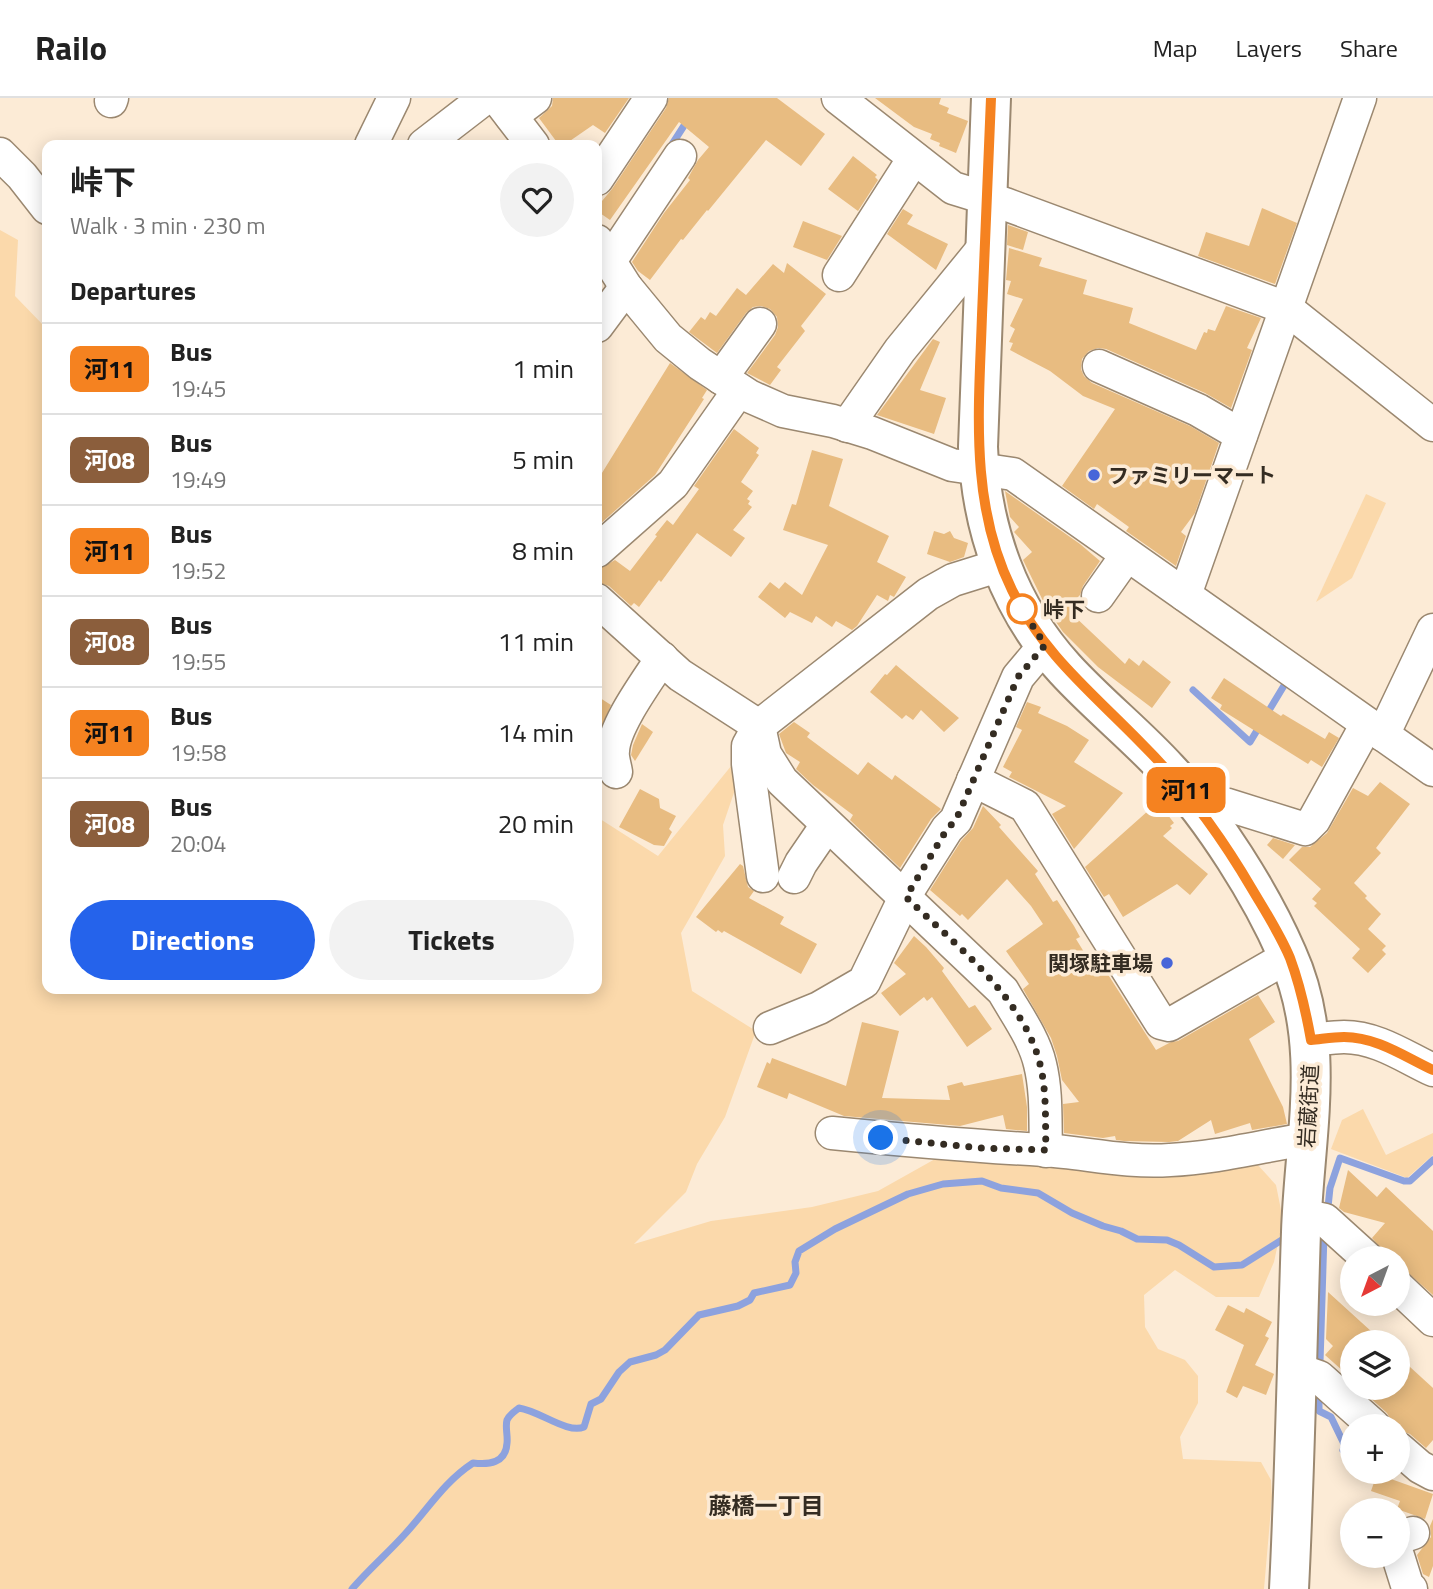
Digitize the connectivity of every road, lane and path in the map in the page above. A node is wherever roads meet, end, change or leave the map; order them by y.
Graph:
1 (394, 98) edge
2 (485, 98) edge
3 (651, 98) edge
4 (838, 98) edge
5 (991, 98) edge
6 (1360, 98) edge
7 (514, 104) edge
8 (373, 140) edge
9 (430, 140) edge
10 (531, 140) edge
11 (0, 154) edge
12 (914, 158) junction
13 (602, 165) edge
14 (675, 177) dead end
15 (987, 200) junction
16 (42, 202) edge
17 (985, 246) junction
18 (611, 263) edge
19 (839, 275) dead end
20 (602, 304) edge
21 (1286, 308) junction
22 (760, 324) dead end
23 (1099, 366) dead end
24 (730, 384) junction
25 (1433, 425) edge
26 (847, 426) junction
27 (1241, 435) junction
28 (979, 471) junction
29 (602, 547) edge
30 (1127, 555) junction
31 (1001, 565) junction
32 (1185, 595) junction
33 (1098, 596) dead end
34 (602, 604) edge
35 (1433, 630) edge
36 (1045, 645) junction
37 (662, 658) junction
38 (760, 726) junction
39 (1375, 730) junction
40 (1433, 771) edge
41 (616, 772) dead end
42 (973, 780) junction
43 (1204, 815) junction
44 (827, 825) junction
45 (763, 876) dead end
46 (794, 877) dead end
47 (906, 897) junction
48 (1289, 956) junction
49 (770, 1028) dead end
50 (1311, 1040) junction
51 (1433, 1070) edge
52 (832, 1133) dead end
53 (1307, 1139) junction
54 (1046, 1150) junction
55 (1301, 1215) junction
56 (1354, 1246) edge
57 (1410, 1298) edge
58 (1433, 1320) edge
59 (1296, 1369) junction
60 (1361, 1414) edge
61 (1410, 1458) edge
62 (1433, 1474) edge
63 (1406, 1568) edge
64 (1289, 1589) edge
65 (1411, 1589) edge

1 - 8 street
2 - 9 street
3 - 13 street
4 - 12 street
5 - 15 main road, 岩蔵街道
6 - 21 street
7 - 10 street
11 - 16 street
12 - 15 street
12 - 19 street
14 - 18 street
15 - 17 main road, 岩蔵街道
15 - 21 street
17 - 26 street
17 - 28 main road, 岩蔵街道
18 - 20 street
18 - 24 street
21 - 25 street
21 - 27 street
22 - 24 street
23 - 27 street
24 - 26 street
24 - 29 street
26 - 28 street
27 - 32 street
28 - 30 street
28 - 31 main road, 岩蔵街道
30 - 32 street
30 - 33 street
31 - 36 main road, 岩蔵街道
31 - 38 street
32 - 39 street
34 - 37 street
35 - 39 street
36 - 42 street
36 - 43 main road, 岩蔵街道
37 - 38 street
37 - 41 street
38 - 44 street
38 - 45 street
39 - 40 street
39 - 43 street
42 - 47 street
42 - 48 street
43 - 48 main road, 岩蔵街道
44 - 46 street
44 - 47 street
47 - 49 street
47 - 54 street
48 - 50 main road, 岩蔵街道
50 - 51 street
50 - 53 main road, 岩蔵街道
52 - 54 street
53 - 54 street
53 - 55 main road, 岩蔵街道
55 - 56 street
55 - 59 main road, 岩蔵街道
57 - 58 street
59 - 60 street
59 - 64 main road, 岩蔵街道
61 - 62 street
63 - 65 street

